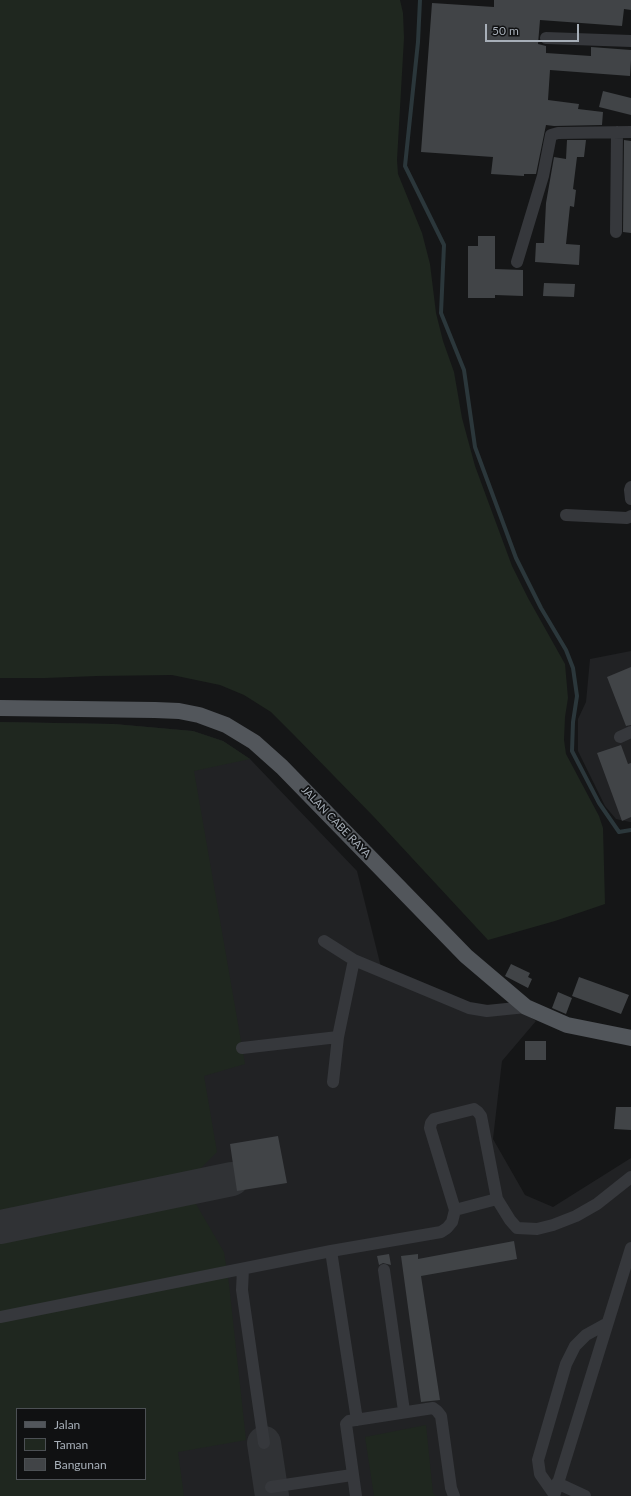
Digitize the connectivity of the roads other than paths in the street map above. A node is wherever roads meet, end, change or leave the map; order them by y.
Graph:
1 (546, 38) dead end
2 (631, 41) edge
3 (617, 132) junction
4 (631, 132) edge
5 (616, 232) dead end
6 (517, 262) dead end
7 (631, 487) edge
8 (631, 499) edge
9 (566, 516) dead end
10 (631, 516) edge
11 (0, 708) edge
12 (631, 732) edge
13 (620, 737) dead end
14 (324, 941) dead end
15 (354, 960) junction
16 (526, 1007) junction
17 (338, 1037) junction
18 (631, 1038) edge
19 (242, 1048) dead end
20 (333, 1082) dead end
21 (631, 1177) edge
22 (496, 1199) junction
23 (455, 1210) junction
24 (631, 1248) edge
25 (332, 1251) junction
26 (243, 1269) junction
27 (384, 1270) dead end
28 (0, 1317) edge
29 (606, 1324) junction
30 (404, 1411) junction
31 (357, 1420) junction
32 (264, 1443) dead end
33 (352, 1475) junction
34 (271, 1488) dead end
35 (555, 1491) edge
36 (356, 1496) edge
37 (454, 1496) edge
38 (585, 1496) edge

1 - 2 street
3 - 4 street
3 - 5 street
3 - 6 street
7 - 8 street
9 - 10 street
11 - 16 main road, JALAN CABE RAYA
12 - 13 street
14 - 15 street
15 - 16 street
15 - 17 street
16 - 18 main road, JALAN CABE RAYA
17 - 19 street
17 - 20 street
21 - 22 street
22 - 23 street
22 - 23 street
23 - 25 street
24 - 29 street
25 - 26 street
25 - 31 street
26 - 28 street
26 - 32 street
27 - 30 street
29 - 35 street
29 - 35 street
30 - 31 street
30 - 37 street
31 - 33 street
33 - 34 street
33 - 36 street
35 - 38 street

